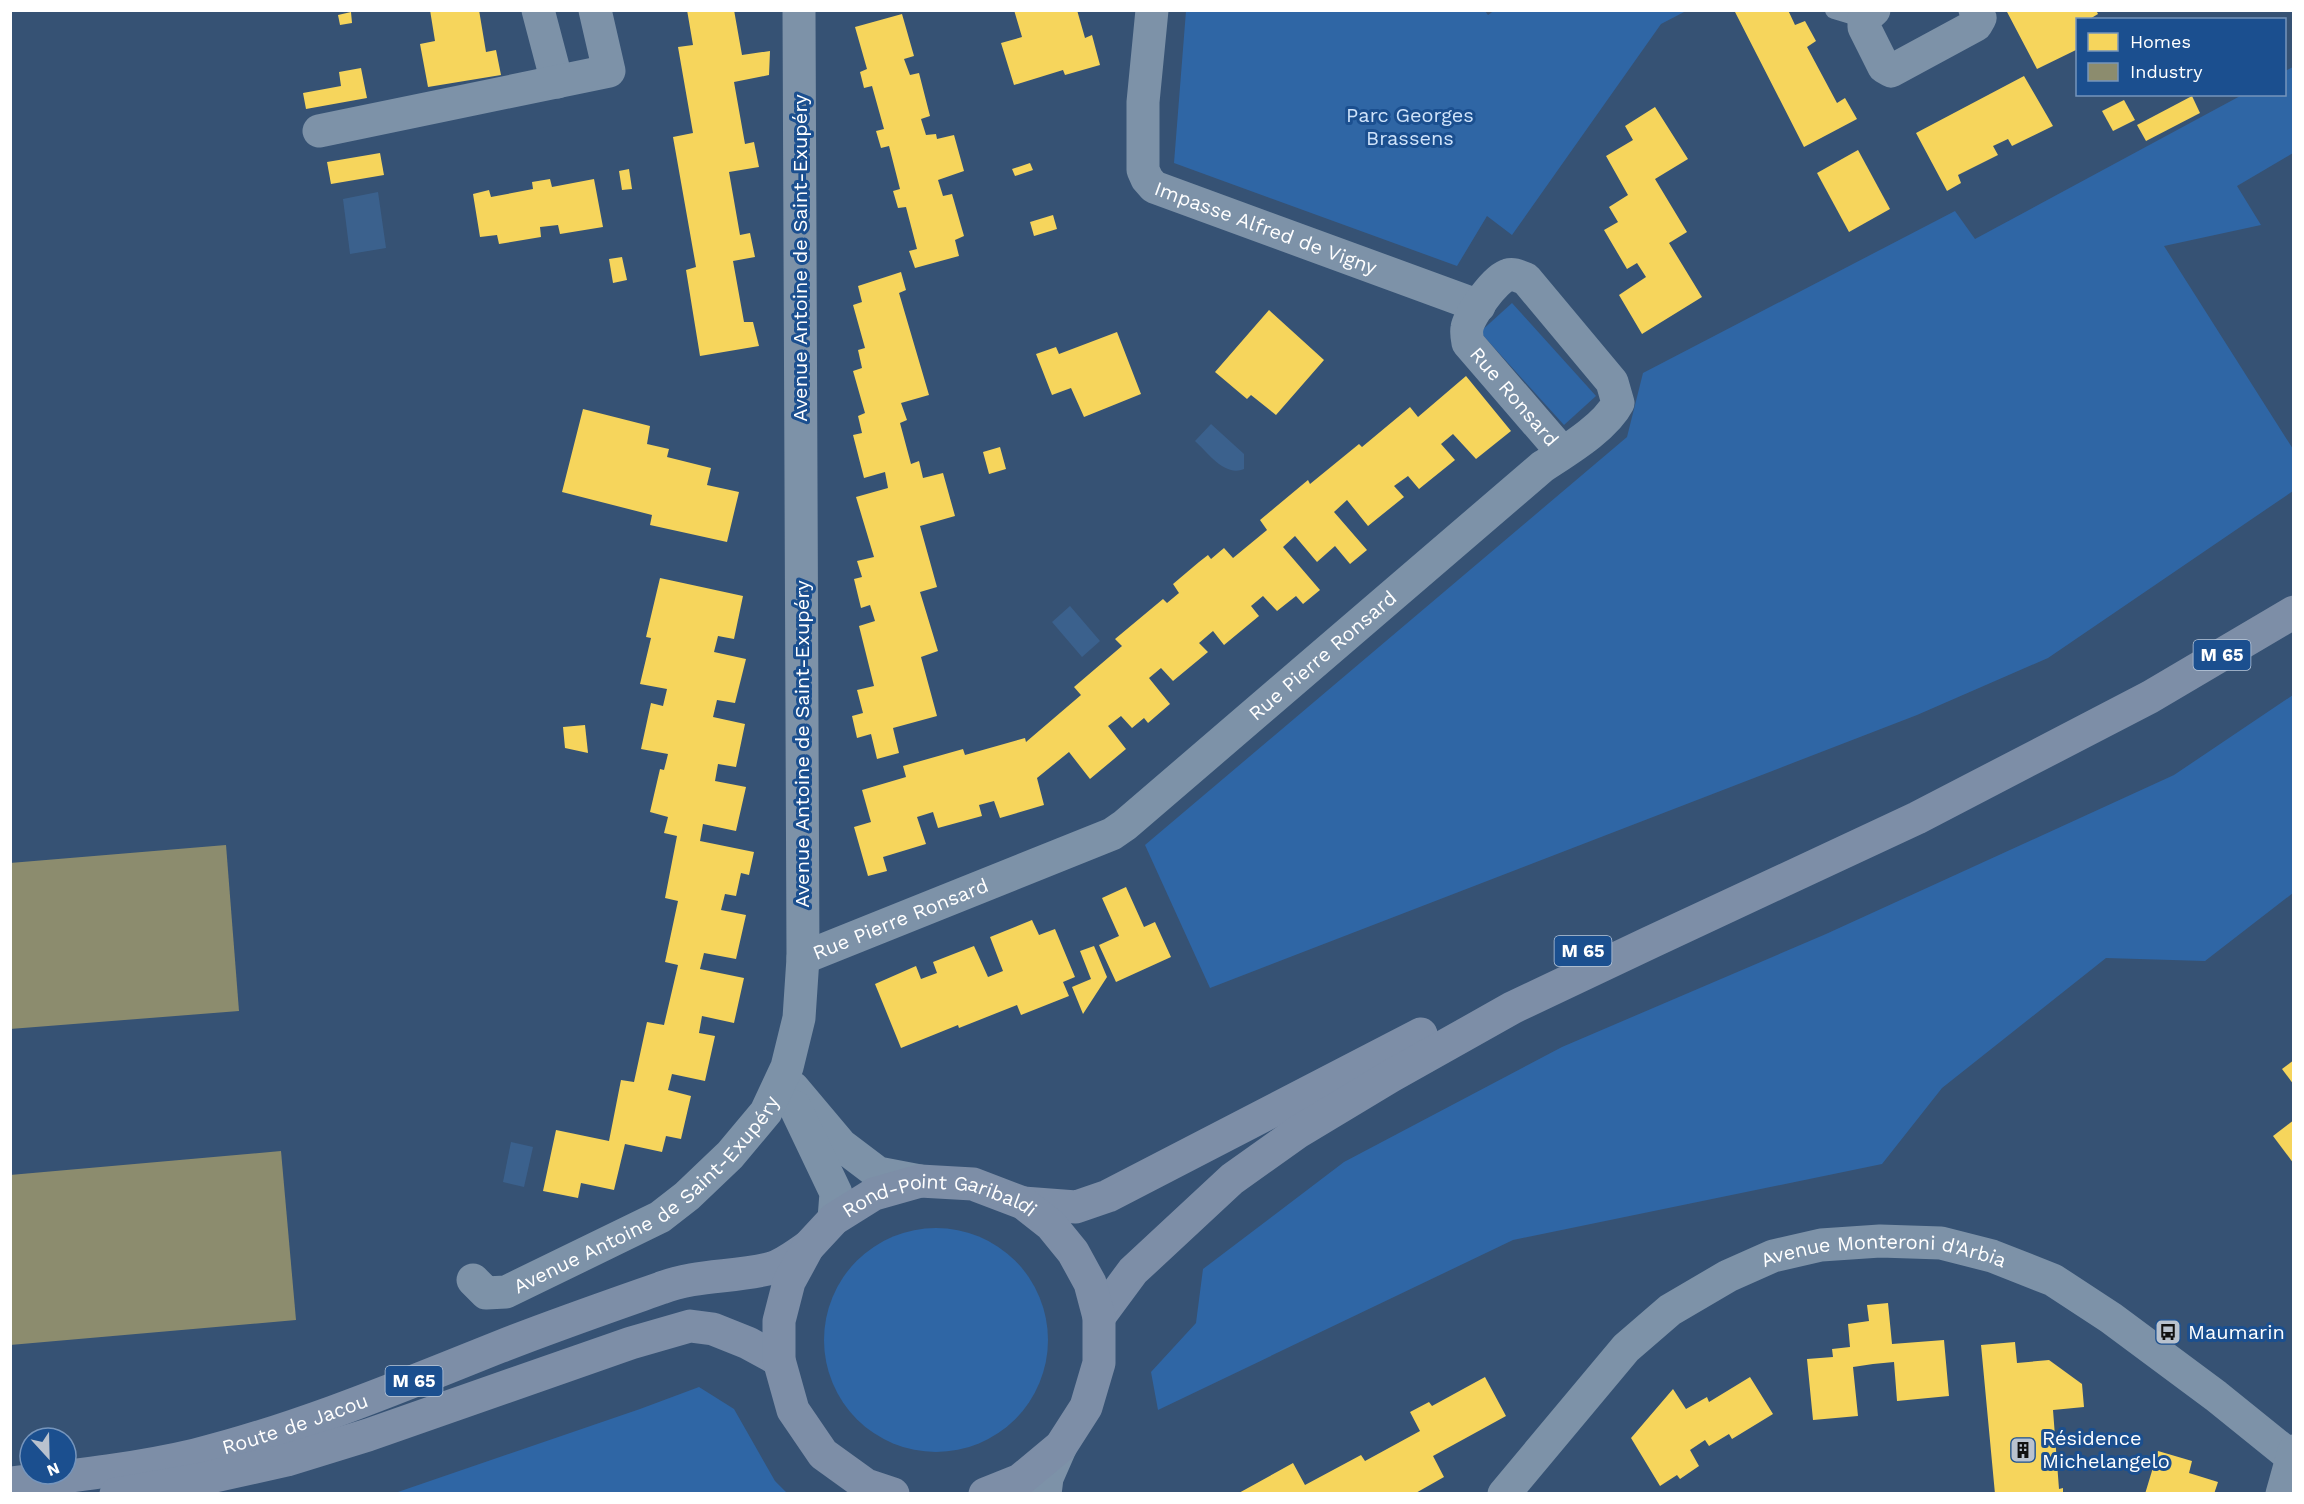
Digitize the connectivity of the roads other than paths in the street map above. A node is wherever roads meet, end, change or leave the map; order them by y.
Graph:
1 (538, 10) edge
2 (595, 10) edge
3 (799, 10) edge
4 (1152, 10) edge
5 (1975, 10) edge
6 (1857, 13) edge
7 (557, 82) junction
8 (319, 131) dead end
9 (1479, 306) junction
10 (1563, 453) junction
11 (2294, 612) edge
12 (2150, 697) junction
13 (803, 958) junction
14 (790, 1078) junction
15 (920, 1181) junction
16 (1023, 1203) junction
17 (834, 1219) junction
18 (808, 1247) junction
19 (473, 1280) dead end
20 (1099, 1317) junction
21 (778, 1360) junction
22 (1062, 1446) junction
23 (2293, 1456) edge
24 (10, 1483) edge
25 (116, 1494) edge
26 (893, 1494) edge
27 (985, 1494) edge
28 (1045, 1494) edge
29 (1504, 1494) edge
30 (2282, 1494) edge

1 - 7 street
2 - 7 street
3 - 13 street, Avenue Antoine de Saint-Exupéry
4 - 9 street, Impasse Alfred de Vigny
5 - 6 street
7 - 8 street
9 - 10 street, Rue Ronsard
9 - 10 street, Rue Pierre Ronsard
10 - 13 street, Rue Pierre Ronsard
11 - 12 main road, M 65
12 - 16 main road, M 65
12 - 20 main road, M 65
13 - 14 street, Avenue Antoine de Saint-Exupéry
14 - 15 street, Avenue Antoine de Saint-Exupéry
14 - 17 street, Avenue Antoine de Saint-Exupéry
14 - 19 street, Avenue Antoine de Saint-Exupéry
15 - 16 main road, Rond-Point Garibaldi
15 - 17 main road, Rond-Point Garibaldi
16 - 20 main road, Rond-Point Garibaldi
17 - 18 main road, Rond-Point Garibaldi
18 - 21 main road, Rond-Point Garibaldi
18 - 24 main road, Route de Jacou / M 65
20 - 22 main road, Rond-Point Garibaldi
21 - 25 main road, Route de Jacou / M 65
21 - 26 main road, Rond-Point Garibaldi
22 - 27 main road, Rond-Point Garibaldi
22 - 28 street
23 - 29 street, Avenue Monteroni d'Arbia
23 - 30 street

